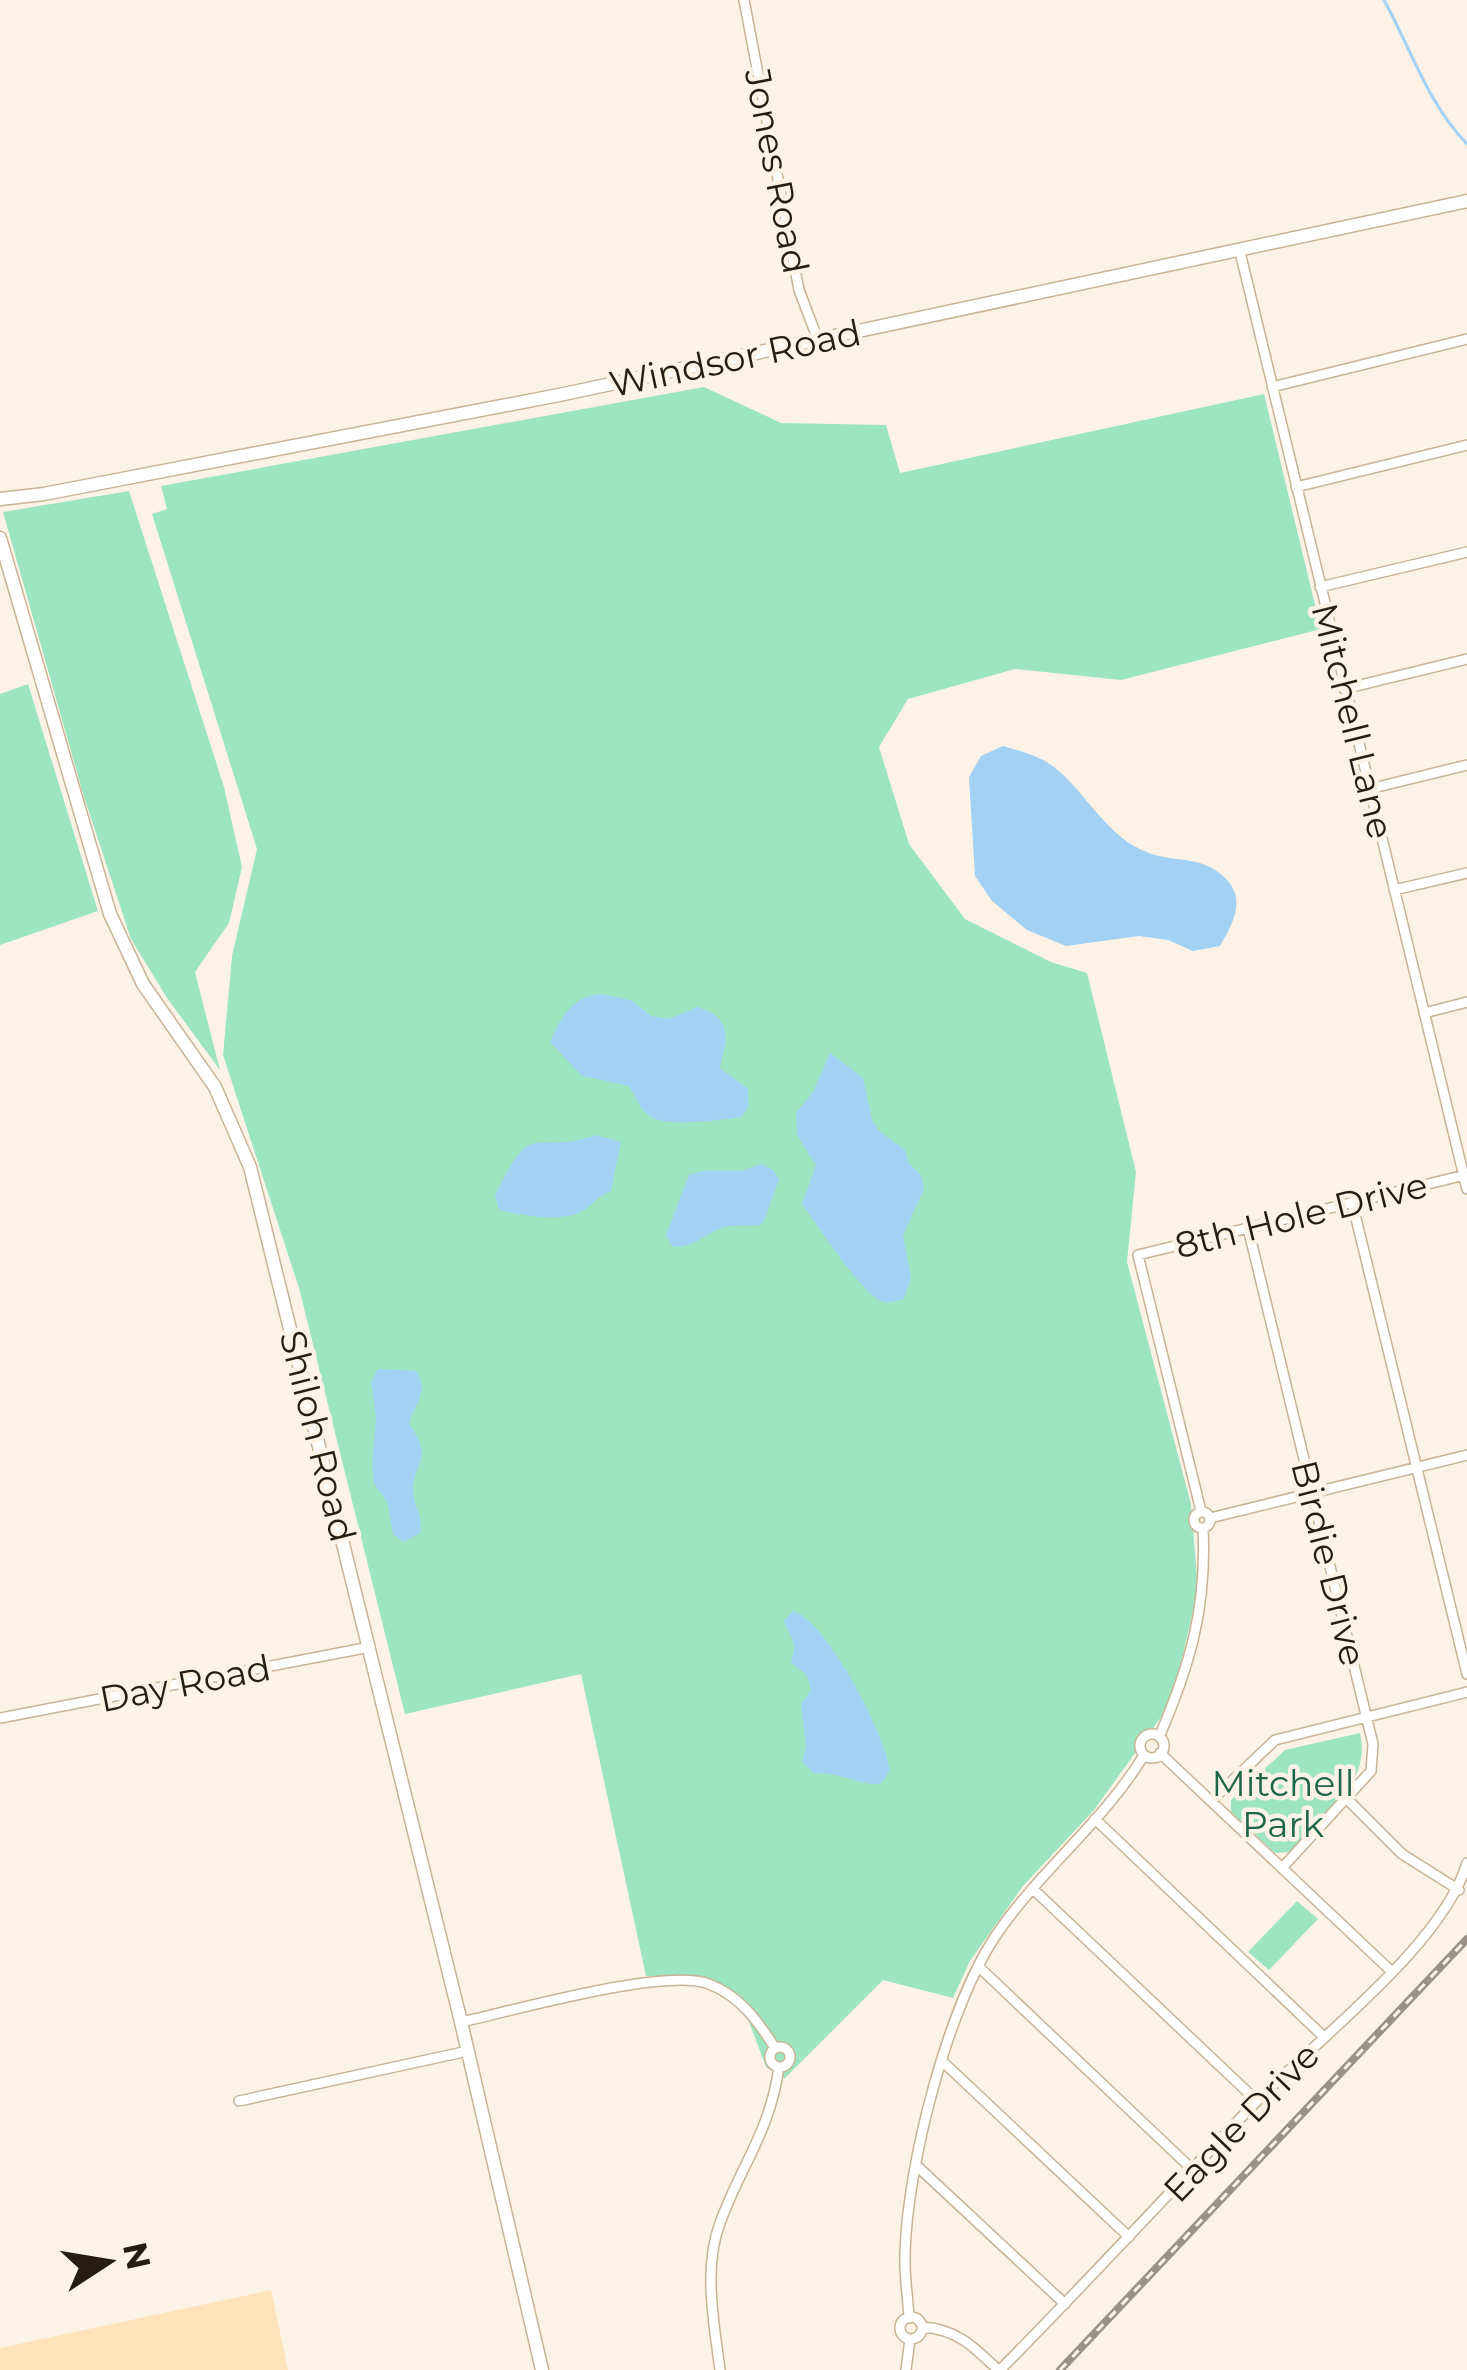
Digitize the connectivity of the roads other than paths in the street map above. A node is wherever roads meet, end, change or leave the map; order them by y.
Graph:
1 (744, 0) edge
2 (1467, 201) edge
3 (1240, 252) junction
4 (1467, 339) edge
5 (818, 340) junction
6 (1272, 386) junction
7 (1467, 445) edge
8 (1296, 487) junction
9 (0, 499) edge
10 (0, 538) edge
11 (1467, 552) edge
12 (1321, 587) junction
13 (1467, 659) edge
14 (1344, 689) junction
15 (1467, 765) edge
16 (1369, 789) junction
17 (1467, 873) edge
18 (1394, 890) junction
19 (1467, 1002) edge
20 (1424, 1013) junction
21 (1465, 1175) edge
22 (1467, 1189) edge
23 (1352, 1202) junction
24 (1248, 1228) junction
25 (1467, 1455) edge
26 (1417, 1468) junction
27 (1312, 1493) junction
28 (1205, 1519) junction
29 (370, 1647) junction
30 (1467, 1674) edge
31 (1467, 1692) edge
32 (1366, 1716) junction
33 (0, 1718) edge
34 (1159, 1737) junction
35 (1160, 1753) junction
36 (1144, 1755) junction
37 (1347, 1799) junction
38 (1211, 1802) junction
39 (1094, 1819) junction
40 (1467, 1863) edge
41 (1282, 1868) junction
42 (1033, 1889) junction
43 (1459, 1890) junction
44 (979, 1967) junction
45 (1390, 1970) junction
46 (461, 2022) junction
47 (1324, 2037) junction
48 (468, 2051) junction
49 (942, 2061) junction
50 (238, 2101) dead end
51 (1257, 2101) junction
52 (917, 2166) junction
53 (1193, 2170) junction
54 (1129, 2237) junction
55 (1065, 2305) junction
56 (909, 2318) junction
57 (922, 2327) junction
58 (910, 2339) junction
59 (542, 2370) edge
60 (720, 2370) edge
61 (906, 2370) edge
62 (999, 2370) edge

1 - 5 street, Jones Road
2 - 3 main road, Windsor Road
3 - 5 main road, Windsor Road
3 - 6 street, Mitchell Lane
4 - 6 street
5 - 9 main road, Windsor Road
6 - 8 street, Mitchell Lane
7 - 8 street
8 - 12 street, Mitchell Lane
10 - 29 main road, Shiloh Road
11 - 12 street
12 - 14 street, Mitchell Lane
13 - 14 street
14 - 16 street, Mitchell Lane
15 - 16 street
16 - 18 street, Mitchell Lane
17 - 18 street
18 - 20 street, Mitchell Lane
19 - 20 street
20 - 21 street, Mitchell Lane
21 - 22 street, Mitchell Lane
21 - 23 street, 8th Hole Drive
23 - 24 street, 8th Hole Drive
23 - 26 street
24 - 27 street, Birdie Drive
24 - 28 street, 8th Hole Drive
25 - 26 street
26 - 27 street
26 - 30 street
27 - 28 street
27 - 32 street, Birdie Drive
28 - 34 street
29 - 33 street, Day Road
29 - 46 main road, Shiloh Road
31 - 32 street
32 - 37 street, Birdie Drive
32 - 38 street
34 - 35 street
34 - 36 street
35 - 36 street
35 - 38 street
36 - 39 street
37 - 41 street, Birdie Drive
37 - 43 street
38 - 41 street
39 - 42 street
39 - 47 street
40 - 43 street, Eagle Drive
41 - 45 street
42 - 44 street
42 - 51 street
43 - 45 street, Eagle Drive
44 - 49 street
44 - 53 street
45 - 47 street, Eagle Drive
46 - 48 main road, Shiloh Road
46 - 60 street
47 - 51 street, Eagle Drive
48 - 50 street
48 - 59 main road, Shiloh Road
49 - 52 street
49 - 54 street
51 - 53 street, Eagle Drive
52 - 55 street
52 - 56 street
53 - 54 street, Eagle Drive
54 - 55 street, Eagle Drive
55 - 62 street, Eagle Drive
56 - 57 street
56 - 58 street
57 - 58 street
57 - 62 street
58 - 61 street

